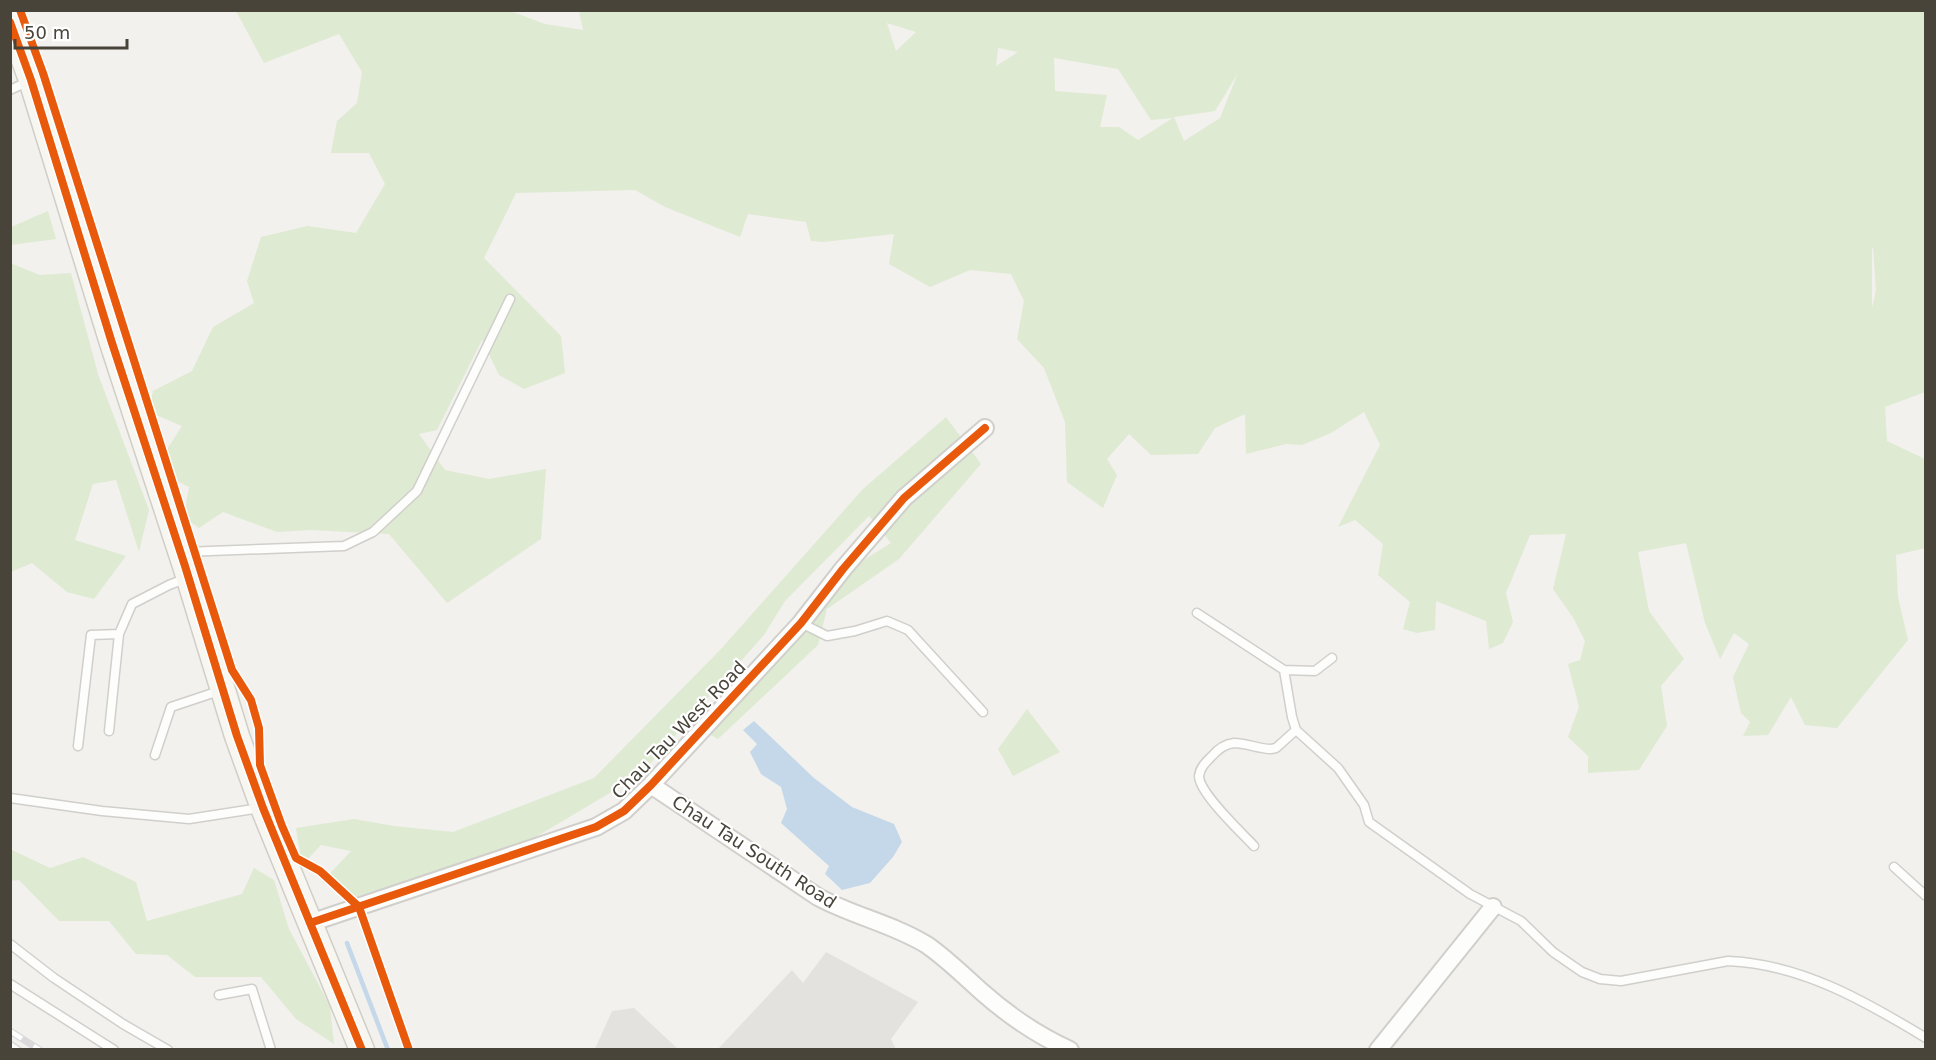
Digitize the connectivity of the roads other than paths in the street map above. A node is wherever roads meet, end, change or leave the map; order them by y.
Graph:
1 (10, 22) edge
2 (21, 85) edge
3 (510, 299) dead end
4 (985, 429) dead end
5 (180, 552) junction
6 (189, 577) junction
7 (1197, 613) dead end
8 (801, 623) junction
9 (119, 634) junction
10 (1332, 658) dead end
11 (1284, 670) junction
12 (222, 690) junction
13 (982, 711) dead end
14 (1296, 730) junction
15 (109, 731) dead end
16 (78, 746) dead end
17 (155, 755) dead end
18 (651, 785) junction
19 (10, 798) edge
20 (263, 808) junction
21 (1254, 846) dead end
22 (1894, 867) dead end
23 (1926, 896) edge
24 (1493, 907) junction
25 (310, 923) junction
26 (10, 944) edge
27 (10, 984) edge
28 (219, 995) dead end
29 (1926, 1038) edge
30 (114, 1050) edge
31 (168, 1050) edge
32 (271, 1050) edge
33 (362, 1050) edge
34 (1070, 1050) edge
35 (1378, 1050) edge

1 - 2 street
2 - 5 street
3 - 5 lane
4 - 8 street, Chau Tau West Road
5 - 6 street
6 - 9 lane
6 - 12 street
7 - 11 lane
8 - 13 lane
8 - 18 street, Chau Tau West Road
9 - 15 lane
9 - 16 lane
10 - 11 lane
11 - 14 lane
12 - 17 lane
12 - 20 street
14 - 21 lane
14 - 24 lane
18 - 25 street, Chau Tau West Road
18 - 34 street, Chau Tau South Road
19 - 20 lane
20 - 25 street
22 - 23 lane
24 - 29 lane
24 - 35 street
25 - 33 street
26 - 31 lane
27 - 30 lane
28 - 32 lane

